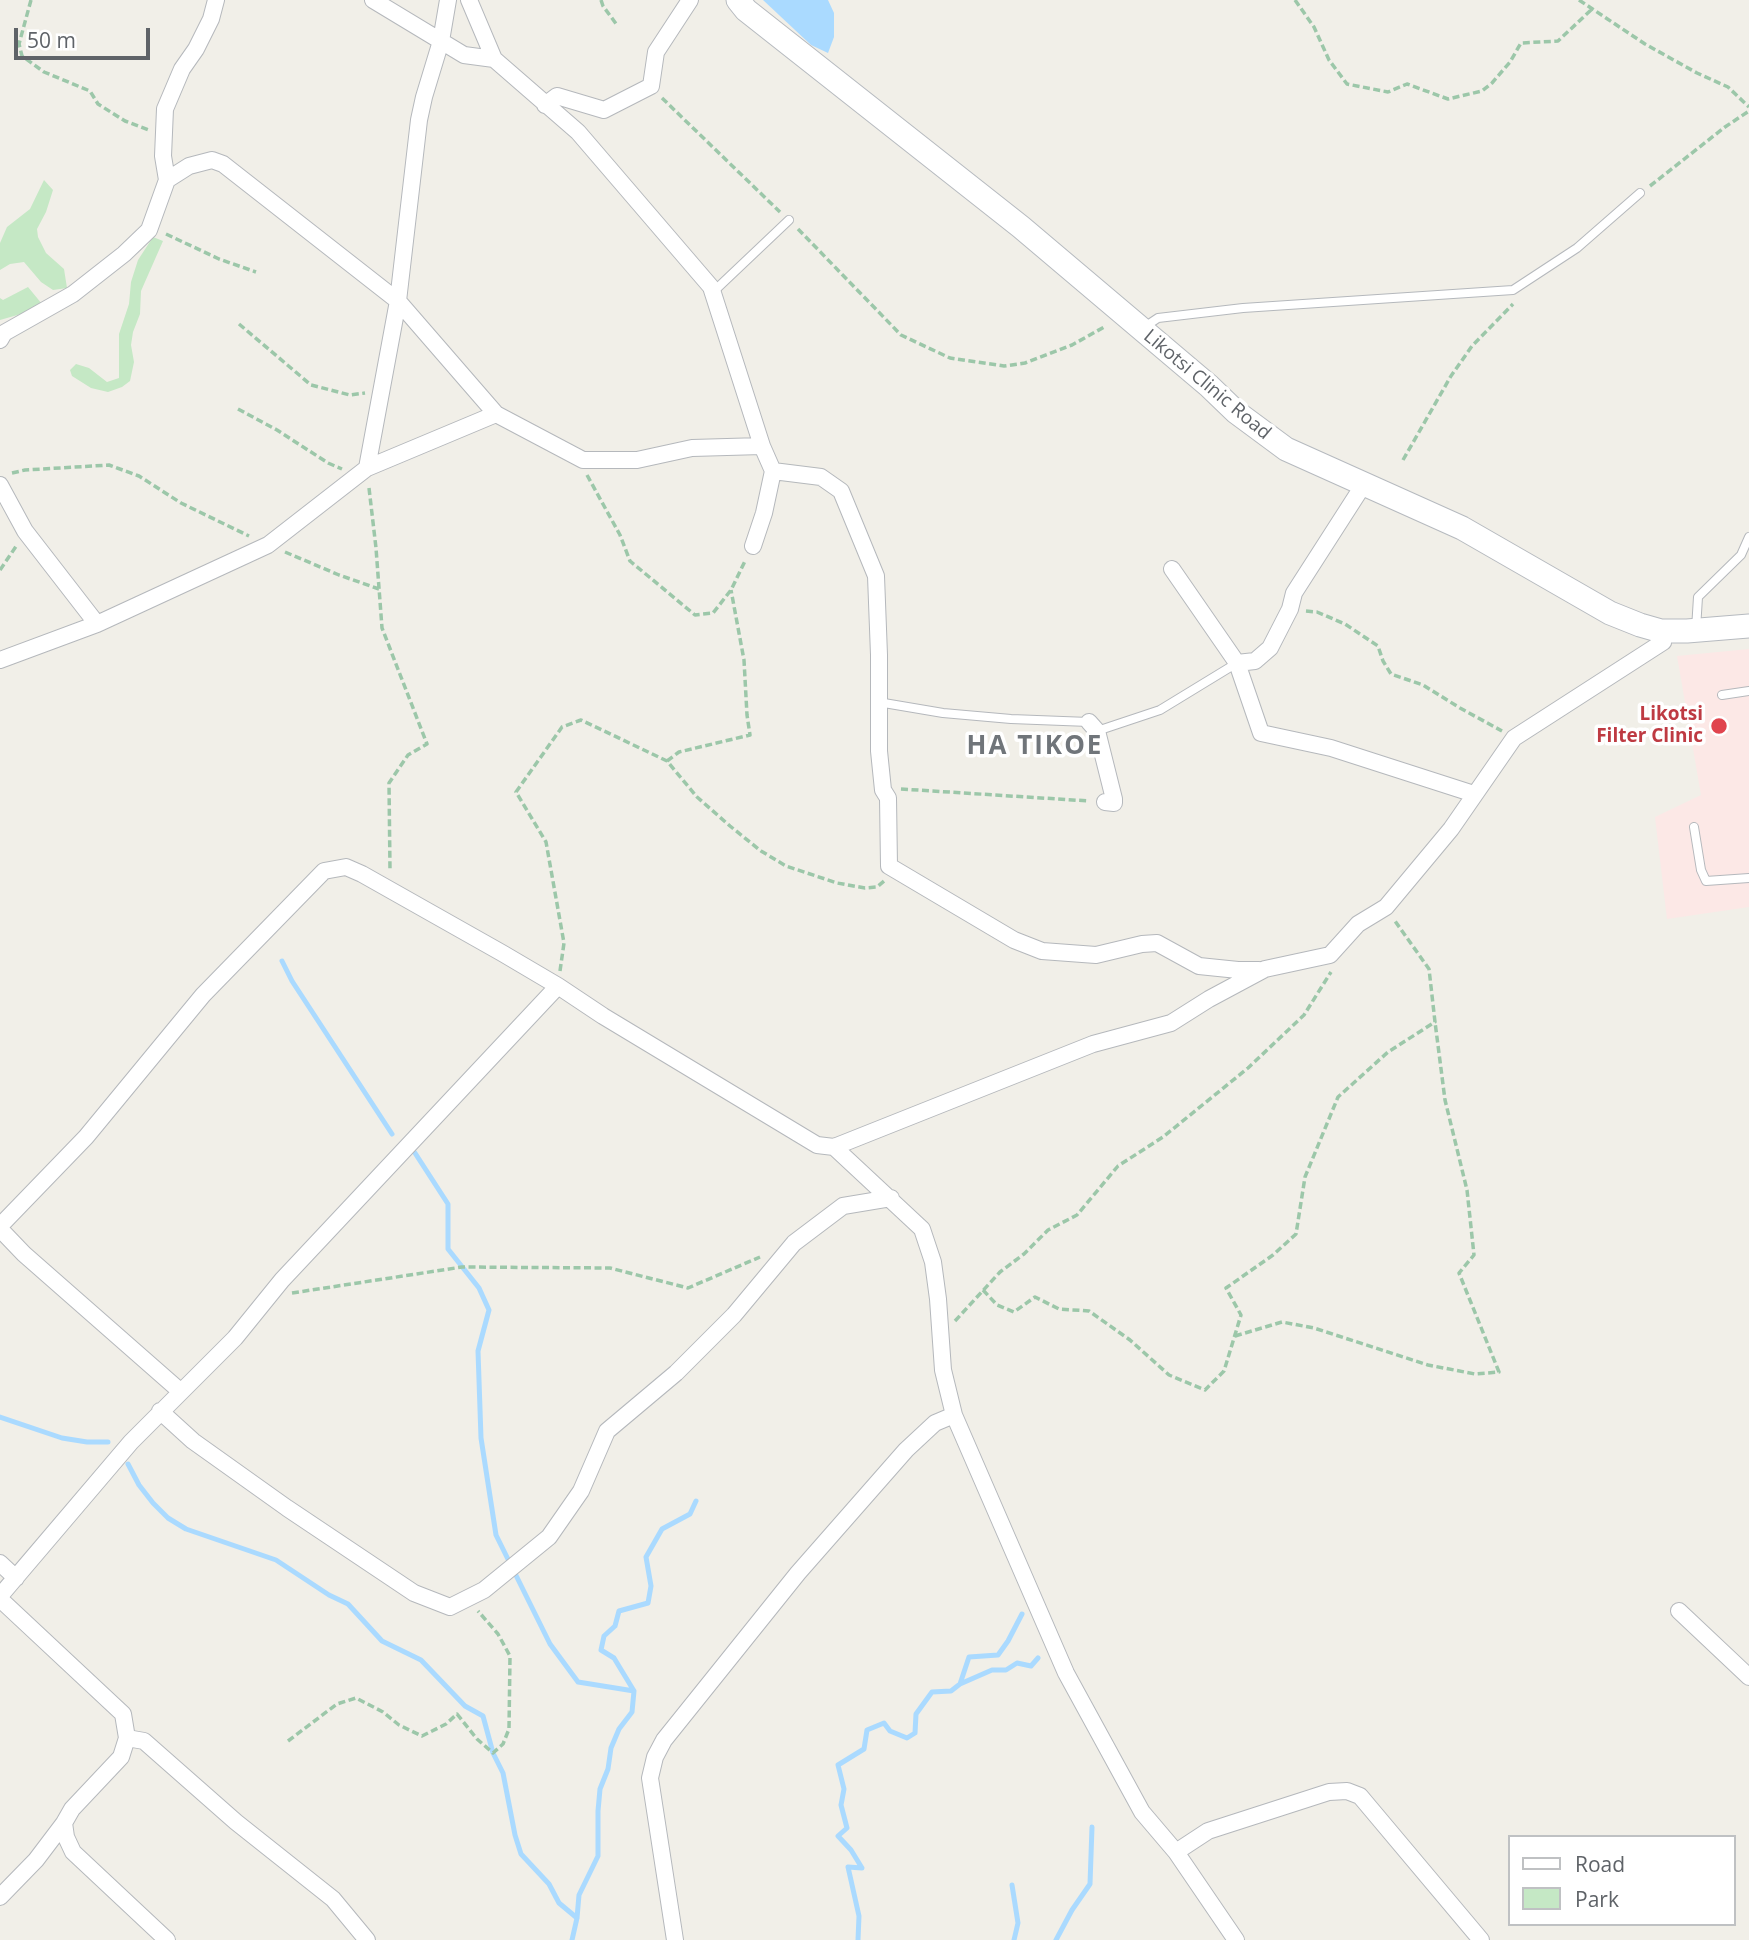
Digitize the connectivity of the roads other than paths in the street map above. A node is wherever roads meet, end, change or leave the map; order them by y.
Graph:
1 (216, 0) edge
2 (373, 0) edge
3 (448, 0) edge
4 (469, 0) edge
5 (690, 0) edge
6 (738, 0) edge
7 (441, 41) junction
8 (494, 59) junction
9 (545, 104) junction
10 (167, 180) junction
11 (1640, 193) road end
12 (789, 220) road end
13 (712, 293) junction
14 (398, 301) junction
15 (1140, 329) junction
16 (0, 340) edge
17 (496, 414) junction
18 (762, 446) junction
19 (367, 468) junction
20 (773, 471) junction
21 (1364, 484) junction
22 (0, 485) edge
23 (1749, 537) edge
24 (753, 546) road end
25 (1172, 569) dead end
26 (97, 624) junction
27 (1749, 626) edge
28 (1661, 631) junction
29 (1696, 631) junction
30 (0, 660) edge
31 (1237, 663) junction
32 (1749, 691) edge
33 (1722, 695) dead end
34 (878, 702) junction
35 (1093, 726) junction
36 (1474, 794) junction
37 (1105, 802) road end
38 (1694, 827) dead end
39 (1749, 878) edge
40 (1265, 969) junction
41 (558, 986) junction
42 (834, 1147) junction
43 (891, 1198) junction
44 (0, 1228) edge
45 (180, 1391) junction
46 (160, 1411) junction
47 (954, 1415) junction
48 (0, 1563) edge
49 (16, 1578) junction
50 (0, 1597) edge
51 (1679, 1611) dead end
52 (1749, 1677) edge
53 (127, 1738) junction
54 (64, 1823) junction
55 (1176, 1852) junction
56 (0, 1897) edge
57 (167, 1940) edge
58 (367, 1940) edge
59 (675, 1940) edge
60 (1236, 1940) edge
61 (1480, 1940) edge

1 - 10 street
2 - 7 street
3 - 7 street
4 - 8 street
5 - 9 street
6 - 15 street, Likotsi Clinic Road
7 - 8 street
7 - 14 street
8 - 9 street
9 - 13 street
10 - 14 street
10 - 16 street
11 - 15 lane
12 - 13 lane
13 - 18 street
14 - 17 street
14 - 19 street
15 - 21 street, Likotsi Clinic Road
17 - 18 street
17 - 19 street
18 - 20 street
19 - 26 street
20 - 24 street
20 - 34 street
21 - 28 street, Likotsi Clinic Road
21 - 31 street
22 - 26 street
23 - 29 lane
25 - 31 street
26 - 30 street
27 - 29 street, Likotsi Clinic Road
28 - 29 street, Likotsi Clinic Road
28 - 36 street
31 - 35 lane
31 - 36 street
32 - 33 lane
34 - 35 lane
34 - 40 street
35 - 37 street
36 - 40 street
38 - 39 lane
40 - 42 street
41 - 42 street
41 - 44 street
41 - 45 street
42 - 43 street
43 - 46 street
43 - 47 street
44 - 45 street
45 - 46 street
46 - 49 street
47 - 55 street
47 - 59 street
48 - 49 street
49 - 50 street
50 - 53 street
51 - 52 street
53 - 54 street
53 - 58 street
54 - 56 street
54 - 57 street
55 - 60 street
55 - 61 street

